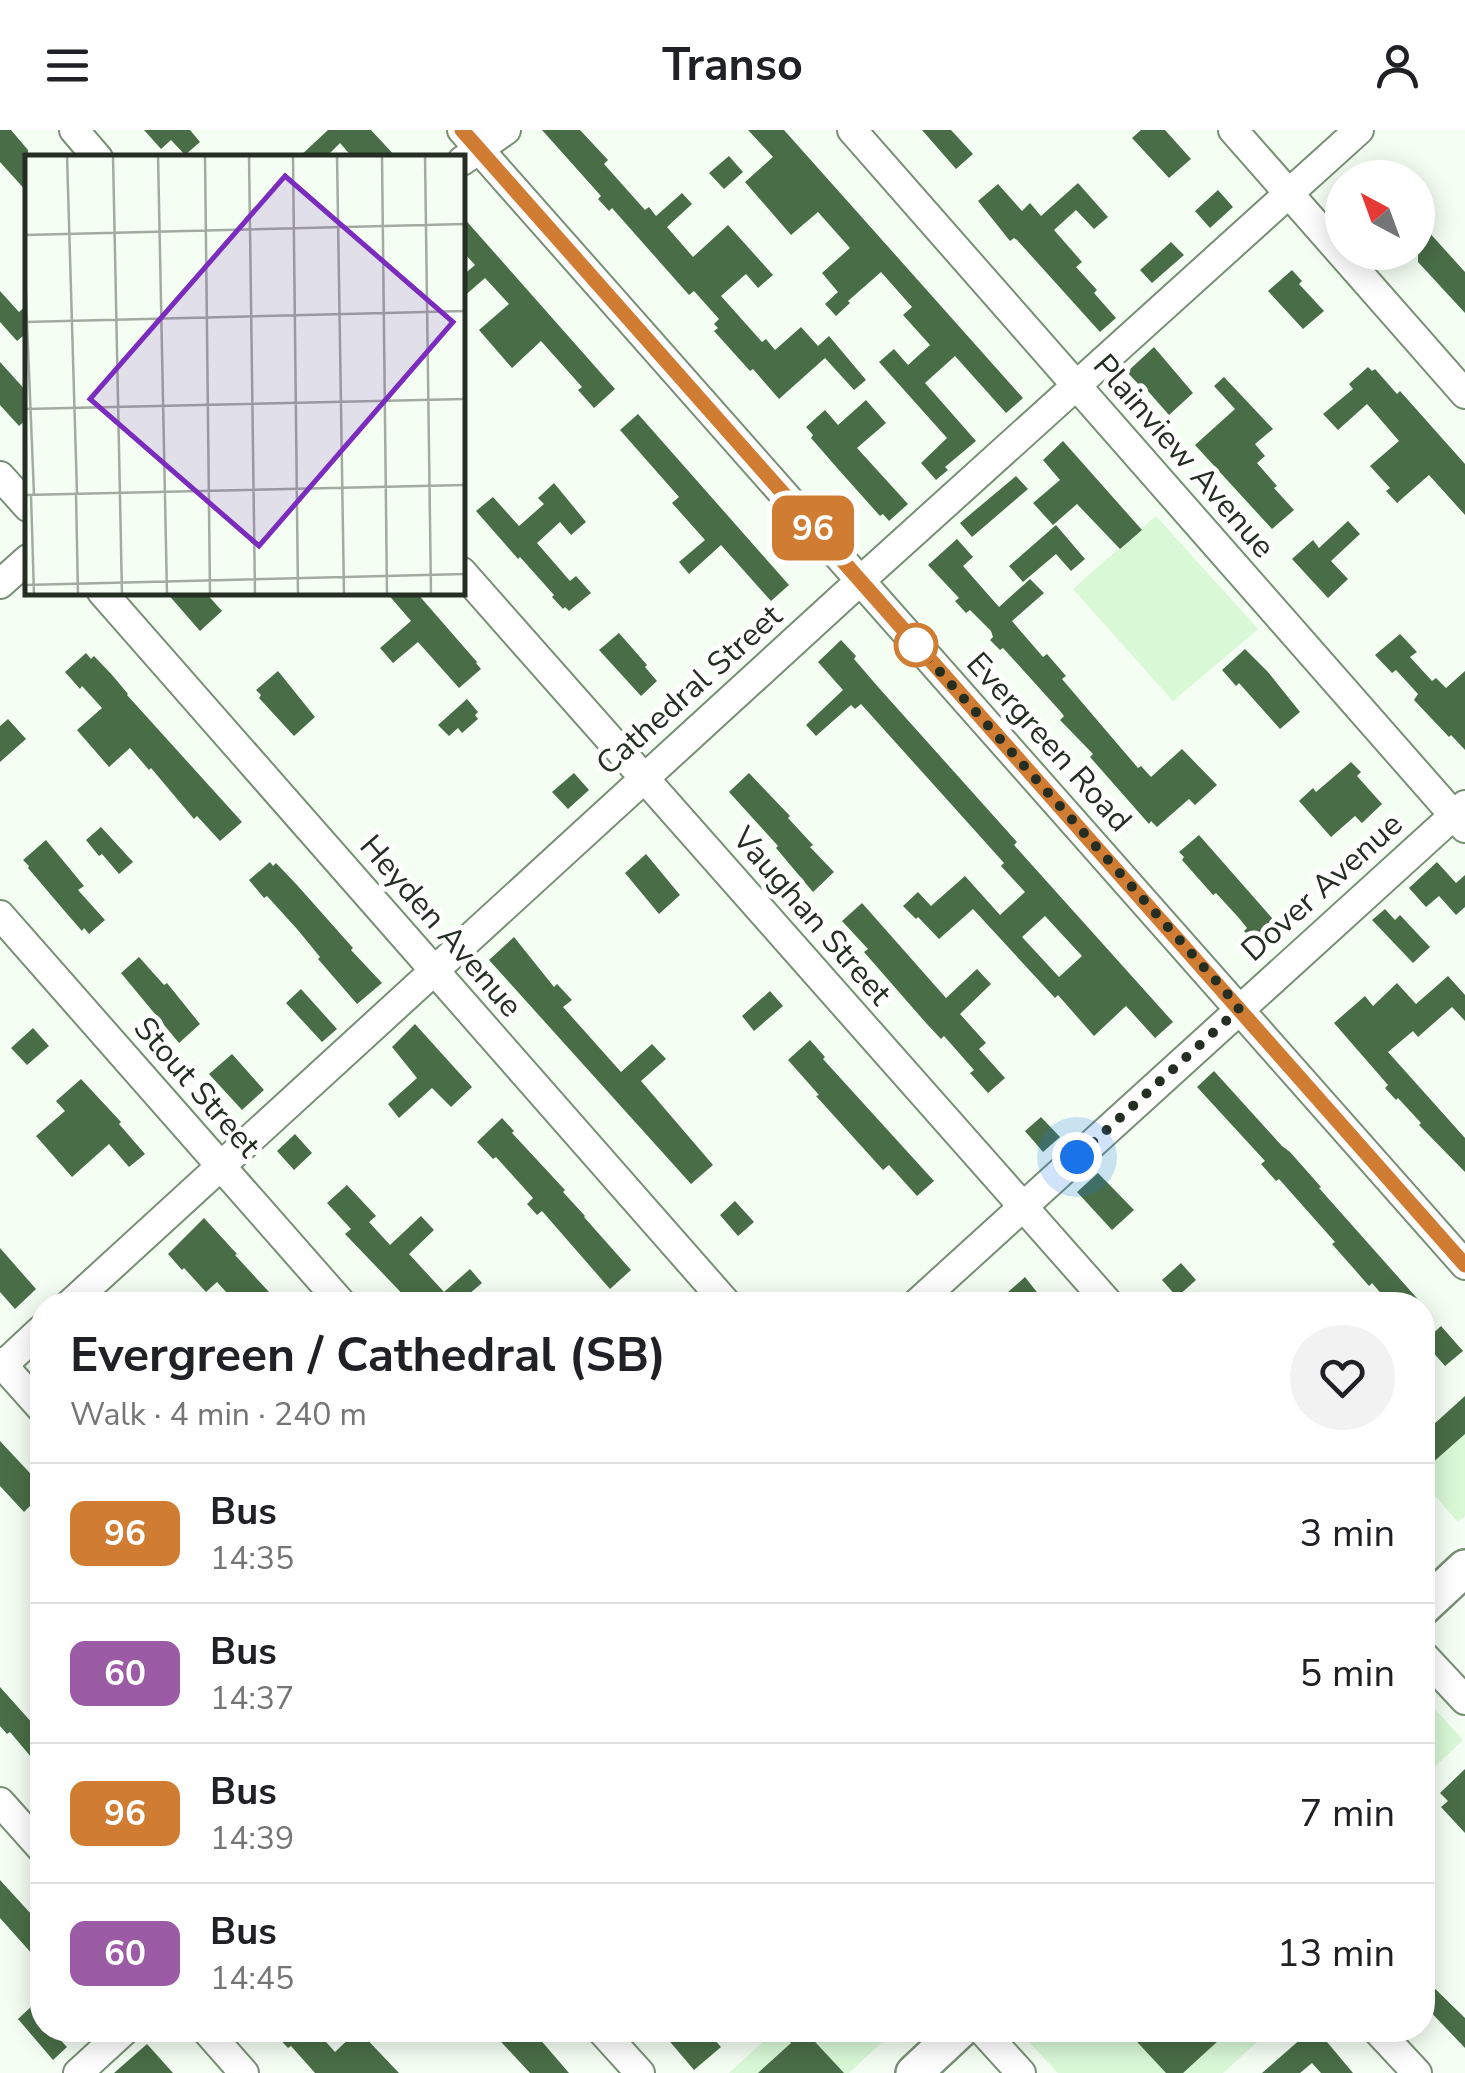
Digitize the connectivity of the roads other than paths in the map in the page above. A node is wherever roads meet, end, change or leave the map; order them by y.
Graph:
1 (74, 130) edge
2 (506, 130) edge
3 (852, 130) edge
4 (1232, 130) edge
5 (1359, 130) edge
6 (468, 147) edge
7 (95, 155) edge
8 (1288, 194) junction
9 (1075, 386) junction
10 (1465, 394) edge
11 (0, 476) edge
12 (25, 504) edge
13 (25, 562) edge
14 (465, 575) edge
15 (860, 581) junction
16 (0, 584) edge
17 (105, 595) edge
18 (643, 778) junction
19 (1461, 816) edge
20 (0, 914) edge
21 (432, 971) junction
22 (1239, 1009) junction
23 (220, 1166) junction
24 (1022, 1208) junction
25 (1465, 1265) edge
26 (83, 1292) edge
27 (331, 1292) edge
28 (716, 1292) edge
29 (930, 1292) edge
30 (1098, 1292) edge
31 (30, 1340) edge
32 (1, 1365) edge
33 (30, 1396) edge
34 (1465, 1568) edge
35 (1435, 1596) edge
36 (1435, 1668) edge
37 (1465, 1700) edge
38 (0, 1802) edge
39 (30, 1836) edge
40 (112, 2042) edge
41 (217, 2042) edge
42 (612, 2042) edge
43 (947, 2042) edge
44 (993, 2042) edge
45 (1389, 2042) edge
46 (78, 2073) edge
47 (244, 2073) edge
48 (640, 2073) edge
49 (914, 2073) edge
50 (1021, 2073) edge
51 (1417, 2073) edge

1 - 7 street
2 - 6 street
3 - 9 street, Plainview Avenue
4 - 8 street
5 - 8 street, Cathedral Street
6 - 15 street, Evergreen Road
8 - 9 street, Cathedral Street
8 - 10 street
9 - 15 street, Cathedral Street
9 - 19 street, Plainview Avenue
11 - 12 street
13 - 16 street
14 - 18 street, Vaughan Street
15 - 18 street, Cathedral Street
15 - 22 street, Evergreen Road
17 - 21 street, Heyden Avenue
18 - 21 street, Cathedral Street
18 - 24 street, Vaughan Street
19 - 22 street, Dover Avenue
20 - 23 street, Stout Street
21 - 23 street, Cathedral Street
21 - 28 street, Heyden Avenue
22 - 24 street, Dover Avenue
22 - 25 street, Evergreen Road
23 - 26 street, Cathedral Street
23 - 27 street, Stout Street
24 - 29 street, Dover Avenue
24 - 30 street, Vaughan Street
31 - 32 street
32 - 33 street
34 - 35 main road
36 - 37 street
38 - 39 street
40 - 46 street
41 - 47 street
42 - 48 street
43 - 49 main road
44 - 50 street
45 - 51 street

